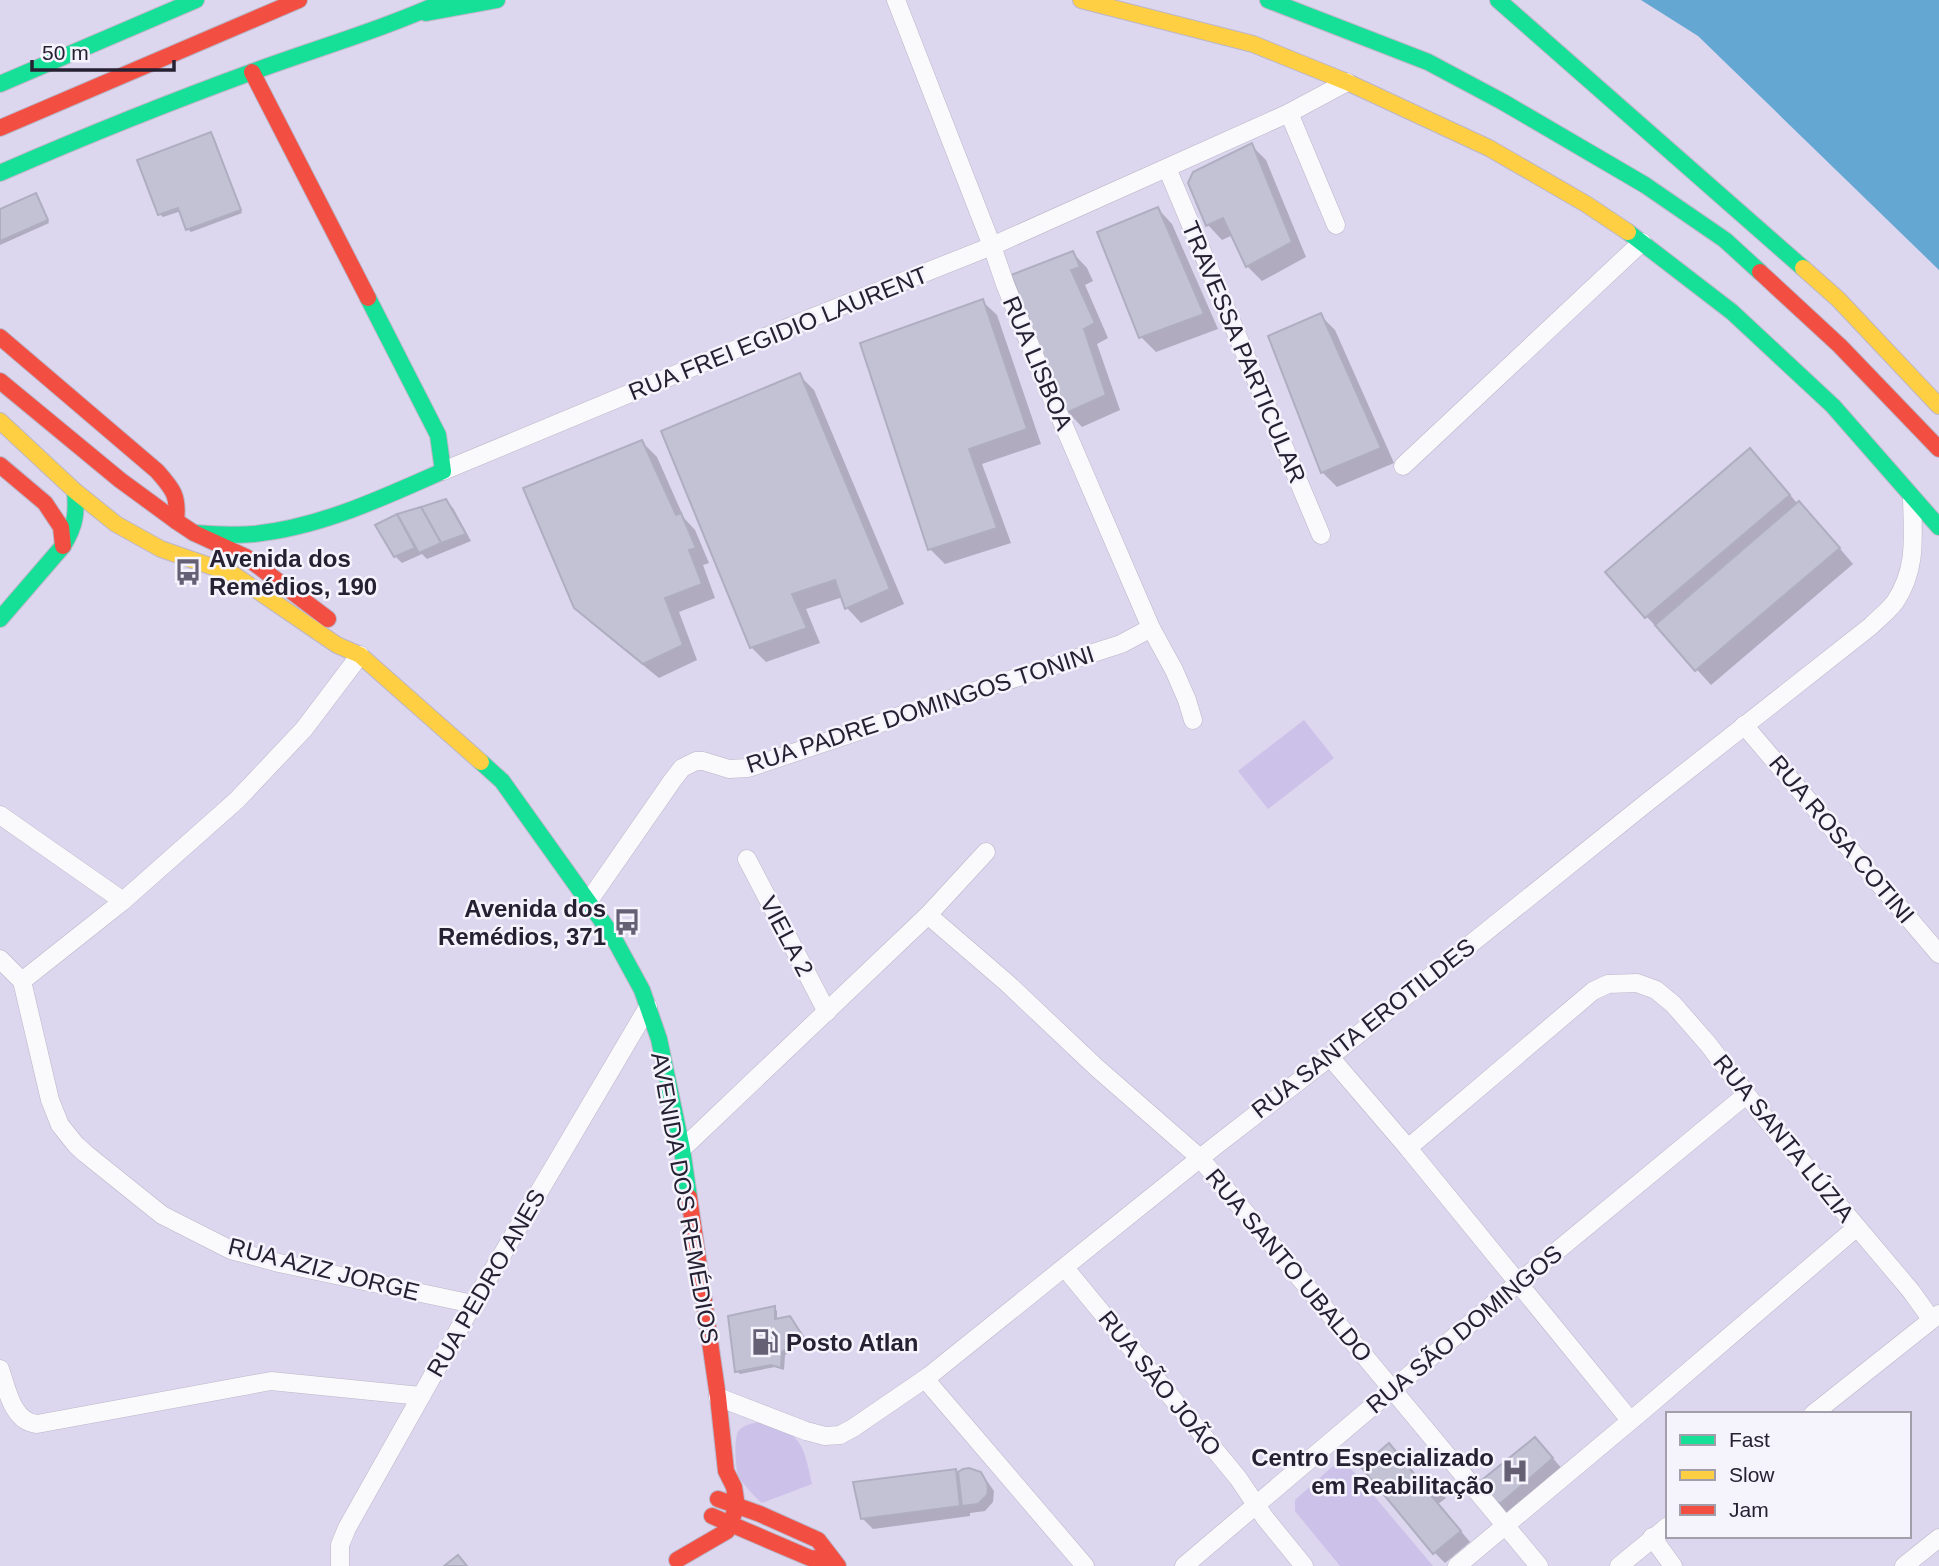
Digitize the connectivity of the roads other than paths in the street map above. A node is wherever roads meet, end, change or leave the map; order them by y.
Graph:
1 (196, 0) edge
2 (299, 0) edge
3 (447, 0) edge
4 (497, 0) edge
5 (896, 0) edge
6 (1081, 0) edge
7 (1498, 0) edge
8 (1268, 1) edge
9 (418, 14) junction
10 (252, 72) junction
11 (1347, 82) junction
12 (0, 84) edge
13 (1289, 113) junction
14 (0, 128) edge
15 (1167, 168) junction
16 (0, 173) edge
17 (1336, 226) dead end
18 (1642, 242) junction
19 (992, 246) junction
20 (0, 337) edge
21 (0, 380) edge
22 (1939, 406) edge
23 (3, 424) edge
24 (1939, 449) edge
25 (0, 465) edge
26 (1403, 467) dead end
27 (443, 471) junction
28 (75, 491) junction
29 (1912, 495) junction
30 (176, 521) junction
31 (1939, 527) edge
32 (194, 533) junction
33 (1321, 536) dead end
34 (63, 546) junction
35 (0, 619) edge
36 (1151, 628) junction
37 (360, 655) junction
38 (1193, 720) dead end
39 (1744, 725) junction
40 (0, 815) edge
41 (986, 852) dead end
42 (747, 859) dead end
43 (123, 901) junction
44 (588, 902) junction
45 (928, 915) junction
46 (1939, 954) edge
47 (0, 959) edge
48 (22, 981) junction
49 (648, 1007) junction
50 (827, 1012) junction
51 (1329, 1057) junction
52 (1746, 1095) junction
53 (1408, 1148) junction
54 (682, 1149) junction
55 (1200, 1158) junction
56 (1857, 1227) junction
57 (1065, 1268) junction
58 (1518, 1283) junction
59 (473, 1304) junction
60 (1935, 1317) edge
61 (0, 1368) edge
62 (925, 1379) junction
63 (1393, 1390) junction
64 (421, 1396) junction
65 (718, 1396) junction
66 (1816, 1412) edge
67 (1630, 1420) junction
68 (726, 1471) junction
69 (718, 1499) junction
70 (737, 1506) junction
71 (1256, 1506) junction
72 (712, 1516) junction
73 (731, 1524) junction
74 (1505, 1526) junction
75 (1666, 1526) edge
76 (1652, 1537) junction
77 (1939, 1538) edge
78 (673, 1563) edge
79 (835, 1563) edge
80 (340, 1566) edge
81 (1085, 1566) edge
82 (1184, 1566) edge
83 (1304, 1566) edge
84 (1457, 1566) edge
85 (1539, 1566) edge
86 (1619, 1566) edge
87 (1673, 1566) edge
88 (1904, 1566) edge

1 - 12 main road
2 - 14 main road
3 - 9 main road
4 - 9 main road
5 - 19 street, RUA LISBOA
6 - 11 main road
7 - 22 main road
8 - 24 main road
9 - 10 main road
10 - 16 main road
10 - 27 main road
11 - 13 street, RUA FREI EGIDIO LAURENT
11 - 18 main road
13 - 15 street, RUA FREI EGIDIO LAURENT
13 - 17 street
15 - 19 street, RUA FREI EGIDIO LAURENT
15 - 33 street, TRAVESSA PARTICULAR
18 - 26 street
18 - 29 main road
19 - 27 street, RUA FREI EGIDIO LAURENT
19 - 36 street, RUA LISBOA
20 - 30 main road
21 - 30 main road, AVENIDA DOS REMÉDIOS
23 - 28 main road, AVENIDA DOS REMÉDIOS
25 - 34 main road
27 - 32 main road, RUA FREI EGIDIO LAURENT
28 - 34 main road
28 - 37 main road, AVENIDA DOS REMÉDIOS
29 - 31 main road
29 - 39 street, RUA SANTA EROTILDES
30 - 32 main road, AVENIDA DOS REMÉDIOS
32 - 37 main road, AVENIDA DOS REMÉDIOS
34 - 35 main road
36 - 38 street, RUA LISBOA
36 - 44 street, RUA PADRE DOMINGOS TONINI
37 - 43 street
37 - 44 main road, AVENIDA DOS REMÉDIOS
39 - 46 street, RUA ROSA COTINI
39 - 51 street, RUA SANTA EROTILDES
40 - 43 street
41 - 45 street
42 - 50 street, VIELA 2
43 - 48 street
44 - 49 main road, AVENIDA DOS REMÉDIOS
45 - 50 street
45 - 55 street, RUA SANTO UBALDO
47 - 48 street
48 - 59 street, RUA AZIZ JORGE
49 - 54 main road, AVENIDA DOS REMÉDIOS
49 - 59 street, RUA PEDRO ANES
50 - 54 street
51 - 53 street
51 - 55 street, RUA SANTA EROTILDES
52 - 53 street, RUA SANTA LÚZIA
52 - 56 street, RUA SANTA LÚZIA
52 - 58 street, RUA SÃO DOMINGOS
53 - 58 street
54 - 65 main road, AVENIDA DOS REMÉDIOS
55 - 57 street, RUA SANTA EROTILDES
55 - 63 street, RUA SANTO UBALDO
56 - 60 street, RUA SANTA LÚZIA
56 - 67 street
57 - 62 street, RUA SANTA EROTILDES
57 - 71 street, RUA SÃO JOÃO
58 - 63 street, RUA SÃO DOMINGOS
58 - 67 street
59 - 64 street, RUA PEDRO ANES
60 - 66 street
61 - 64 street
62 - 65 street, RUA SANTA EROTILDES
62 - 81 street
63 - 71 street, RUA SÃO DOMINGOS
63 - 74 street, RUA SANTO UBALDO
64 - 80 street, RUA PEDRO ANES
65 - 68 main road, AVENIDA DOS REMÉDIOS
67 - 74 street
68 - 69 main road, AVENIDA DOS REMÉDIOS
68 - 70 main road, AVENIDA DOS REMÉDIOS
69 - 70 main road
69 - 72 main road, AVENIDA DOS REMÉDIOS
70 - 73 main road
70 - 79 main road
71 - 82 street, RUA SÃO DOMINGOS
71 - 83 street, RUA SÃO JOÃO
72 - 73 main road
72 - 78 main road, AVENIDA DOS REMÉDIOS
73 - 78 main road
73 - 79 main road
74 - 84 street
74 - 85 street, RUA SANTO UBALDO
75 - 76 street
76 - 86 street
76 - 87 street
77 - 88 street

